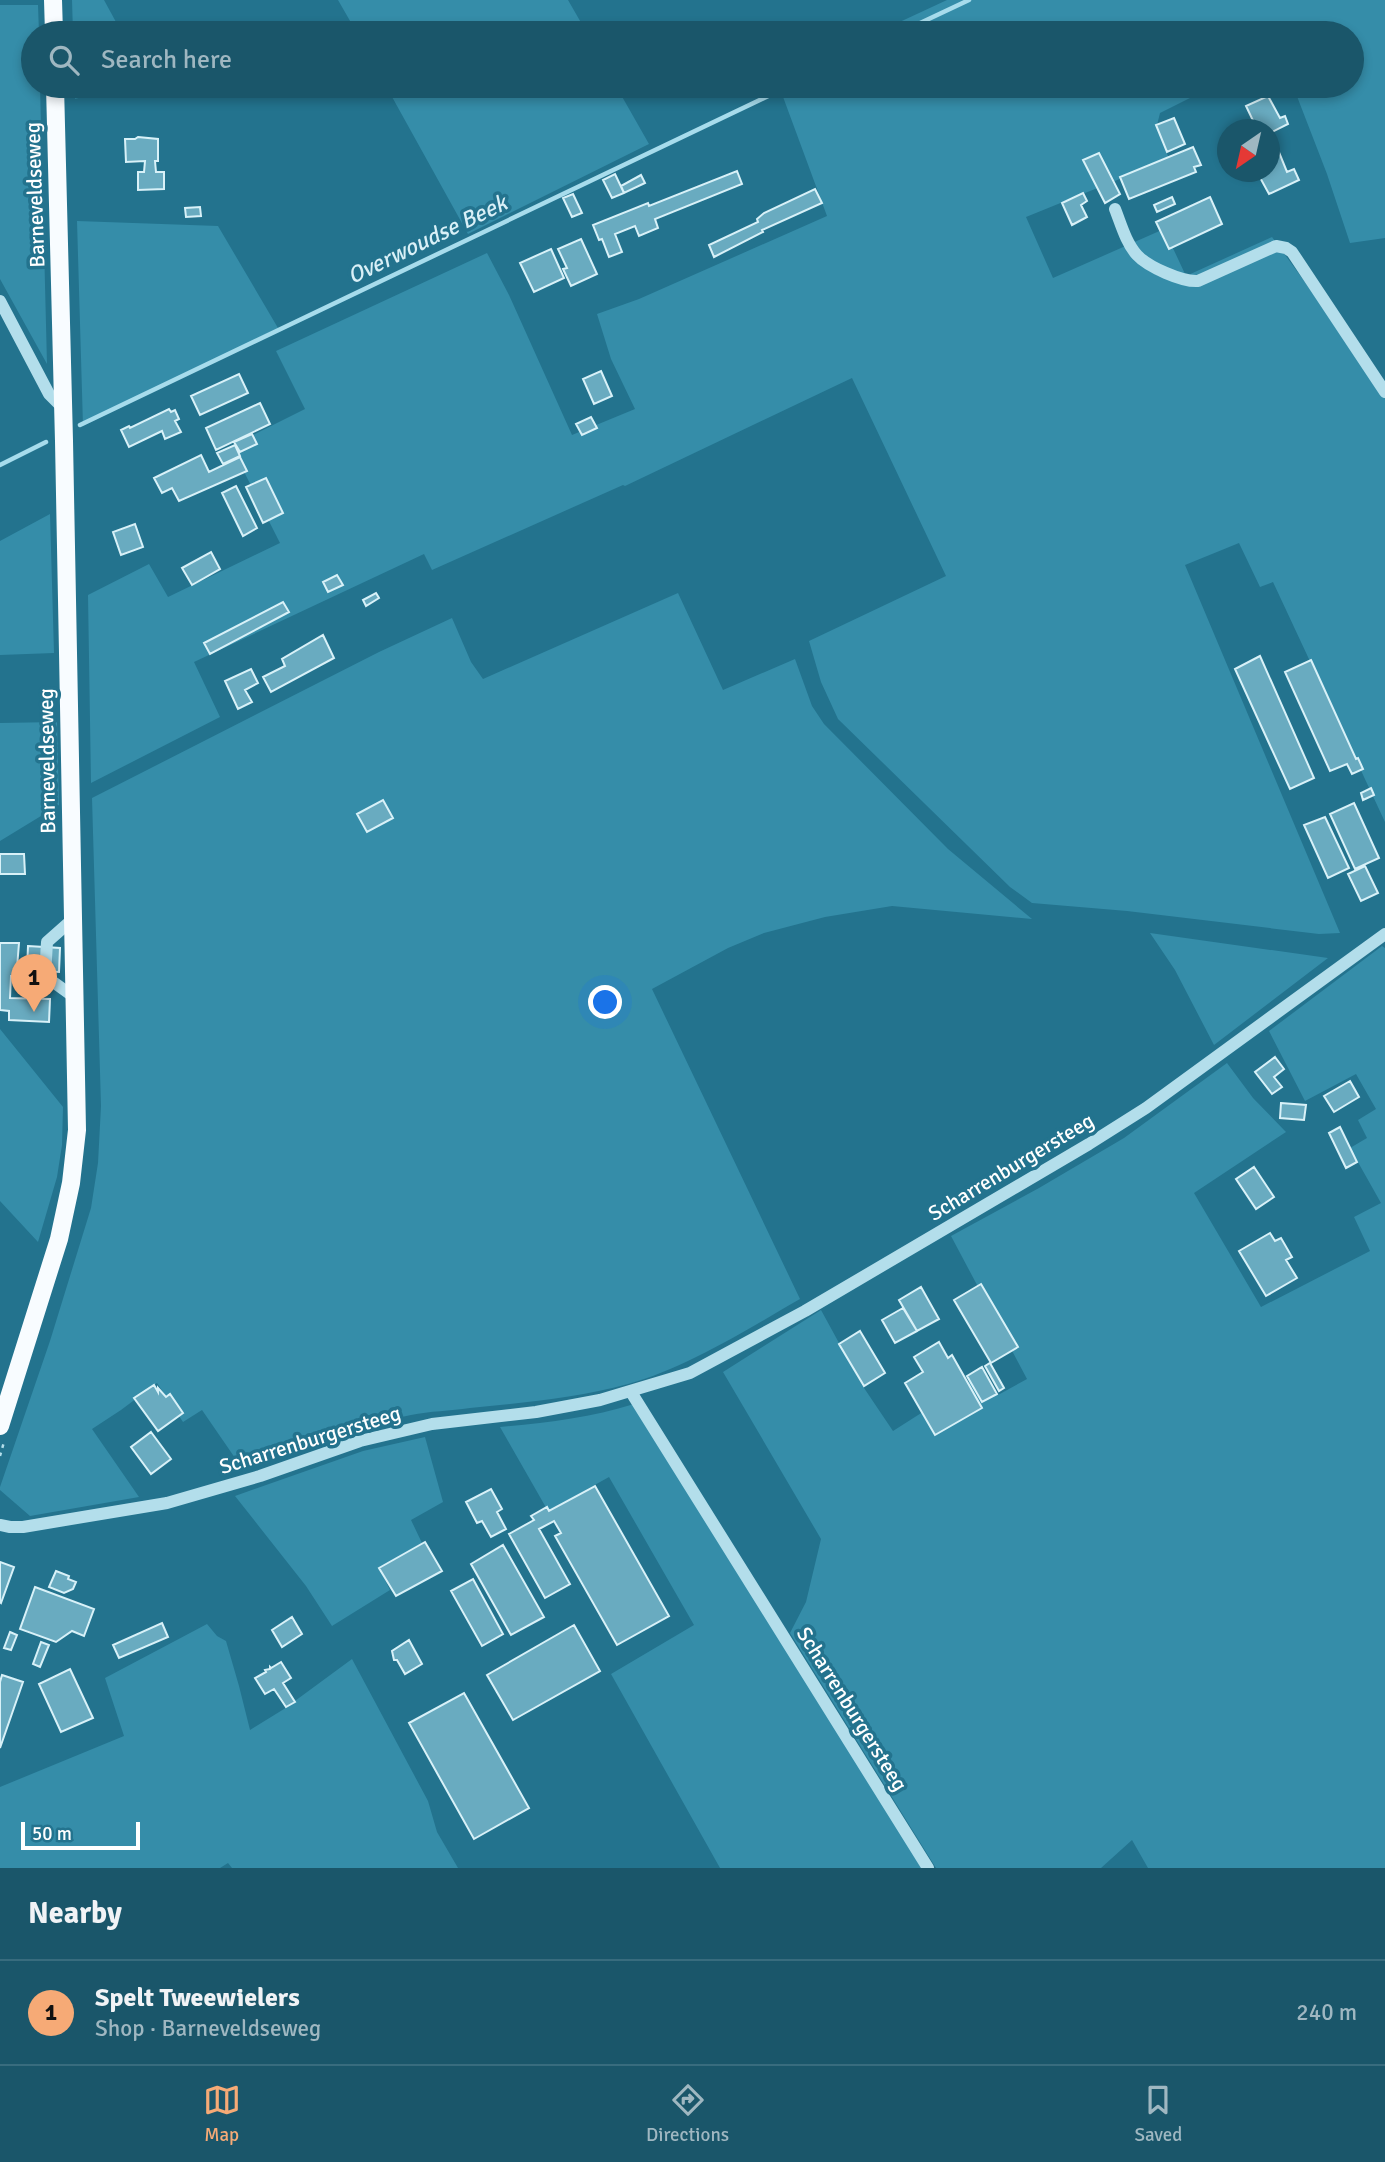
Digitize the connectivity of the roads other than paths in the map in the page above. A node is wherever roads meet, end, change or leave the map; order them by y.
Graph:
1 (53, 0) edge
2 (54, 21) edge
3 (55, 98) edge
4 (1115, 209) dead end
5 (0, 301) edge
6 (1385, 392) edge
7 (63, 408) junction
8 (73, 919) junction
9 (1385, 934) edge
10 (75, 997) junction
11 (631, 1392) junction
12 (0, 1426) edge
13 (0, 1525) edge
14 (928, 1868) edge

1 - 2 main road
3 - 7 main road, Barneveldseweg
4 - 6 street
5 - 7 street
7 - 8 main road, Barneveldseweg
8 - 10 main road, Barneveldseweg
8 - 10 street
9 - 11 street, Scharrenburgersteeg
10 - 12 main road, Barneveldseweg
11 - 13 street, Scharrenburgersteeg
11 - 14 street, Scharrenburgersteeg

